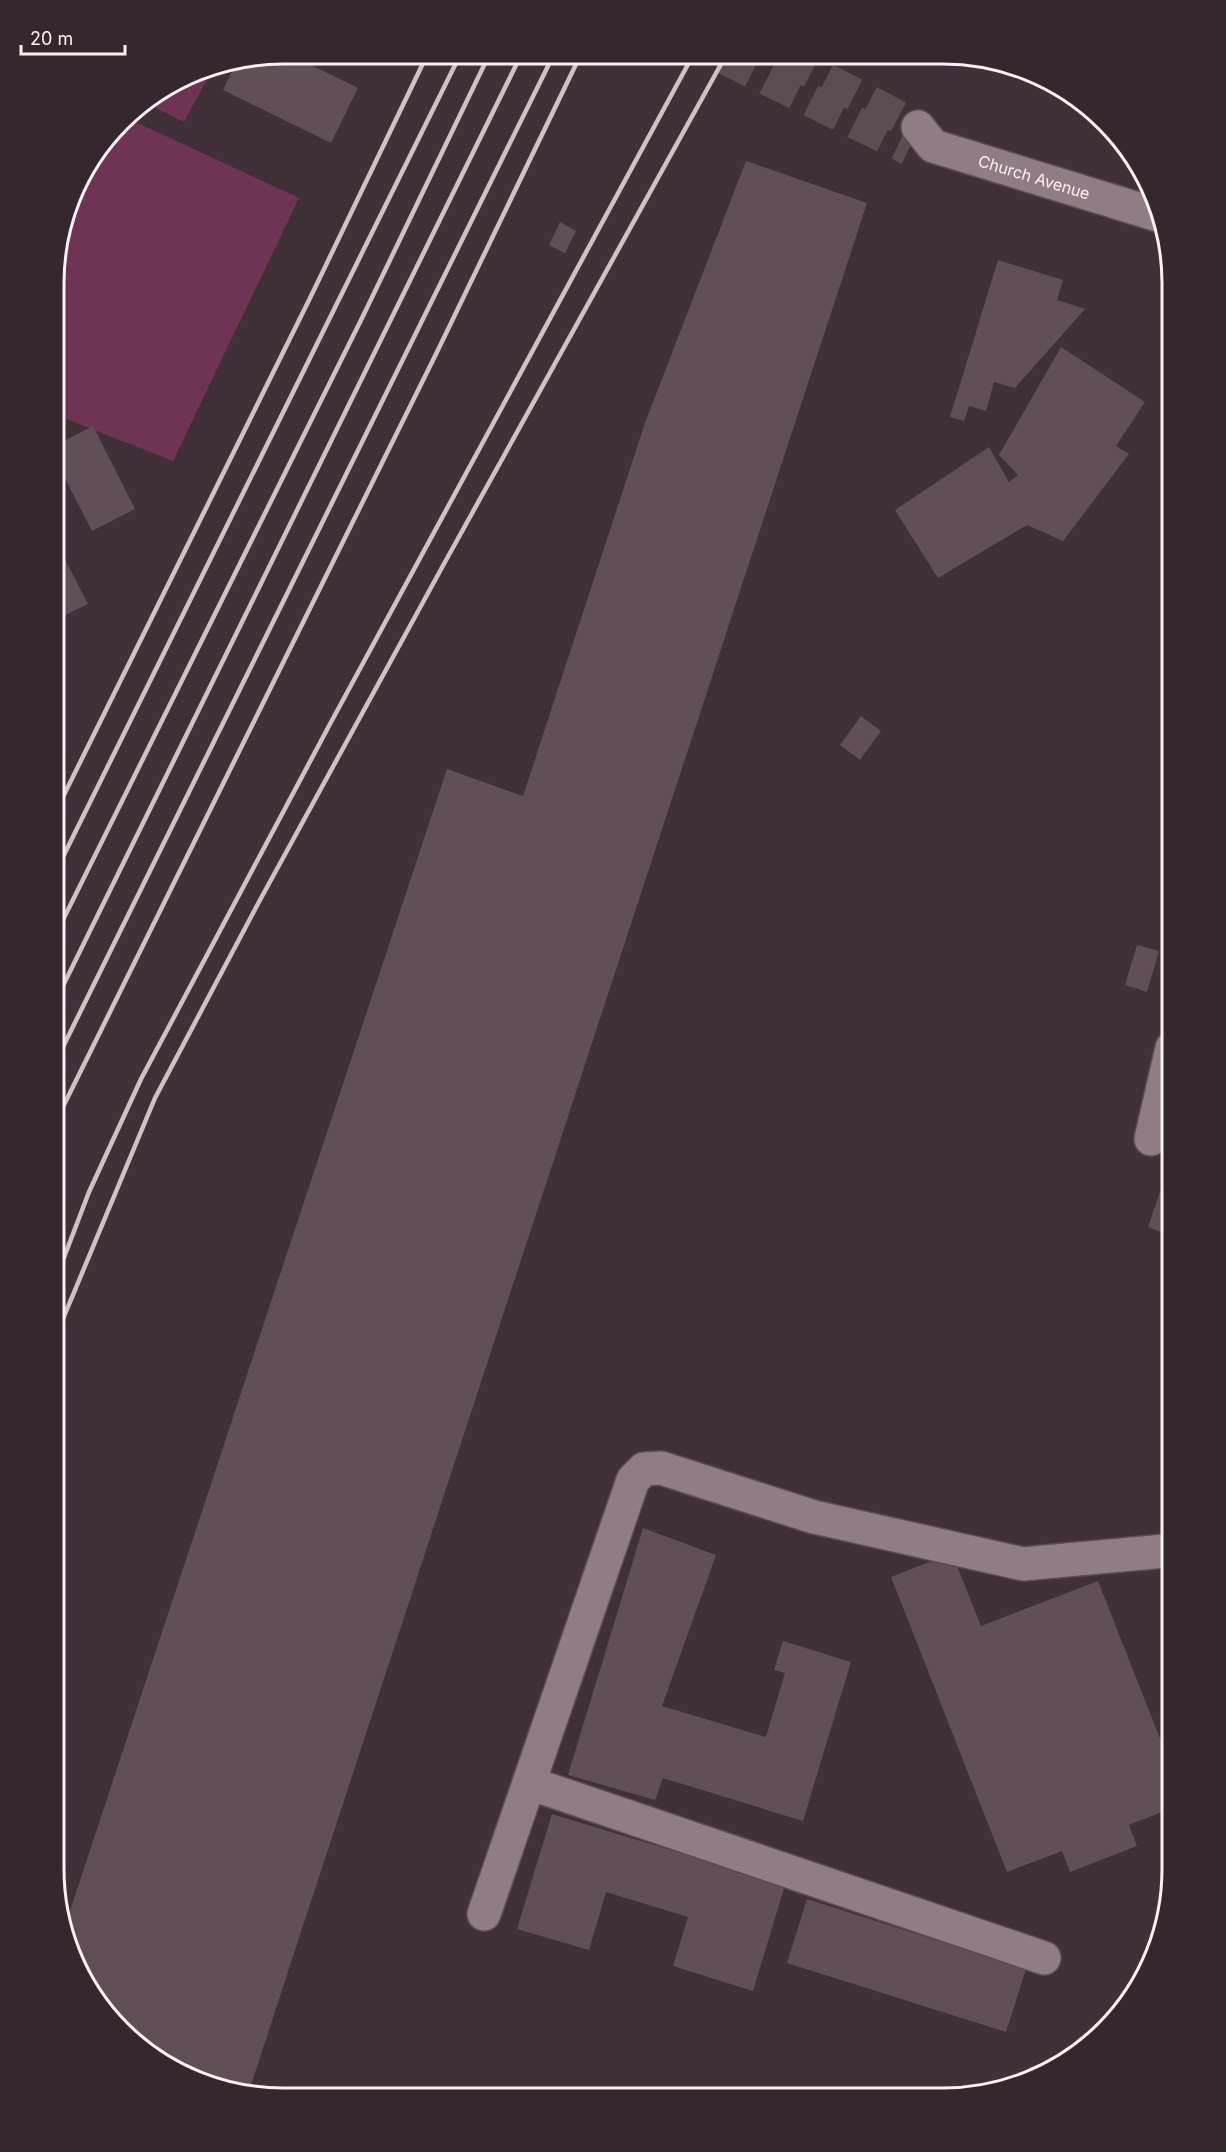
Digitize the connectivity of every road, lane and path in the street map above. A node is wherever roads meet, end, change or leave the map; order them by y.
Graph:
1 (920, 141) tunnel mouth
2 (1150, 213) edge
3 (1162, 1091) edge
4 (1151, 1139) dead end
5 (1162, 1551) edge
6 (529, 1783) junction
7 (484, 1914) dead end
8 (1044, 1958) dead end

1 - 2 street, Church Avenue
3 - 4 street
5 - 6 street
6 - 7 street
6 - 8 street

